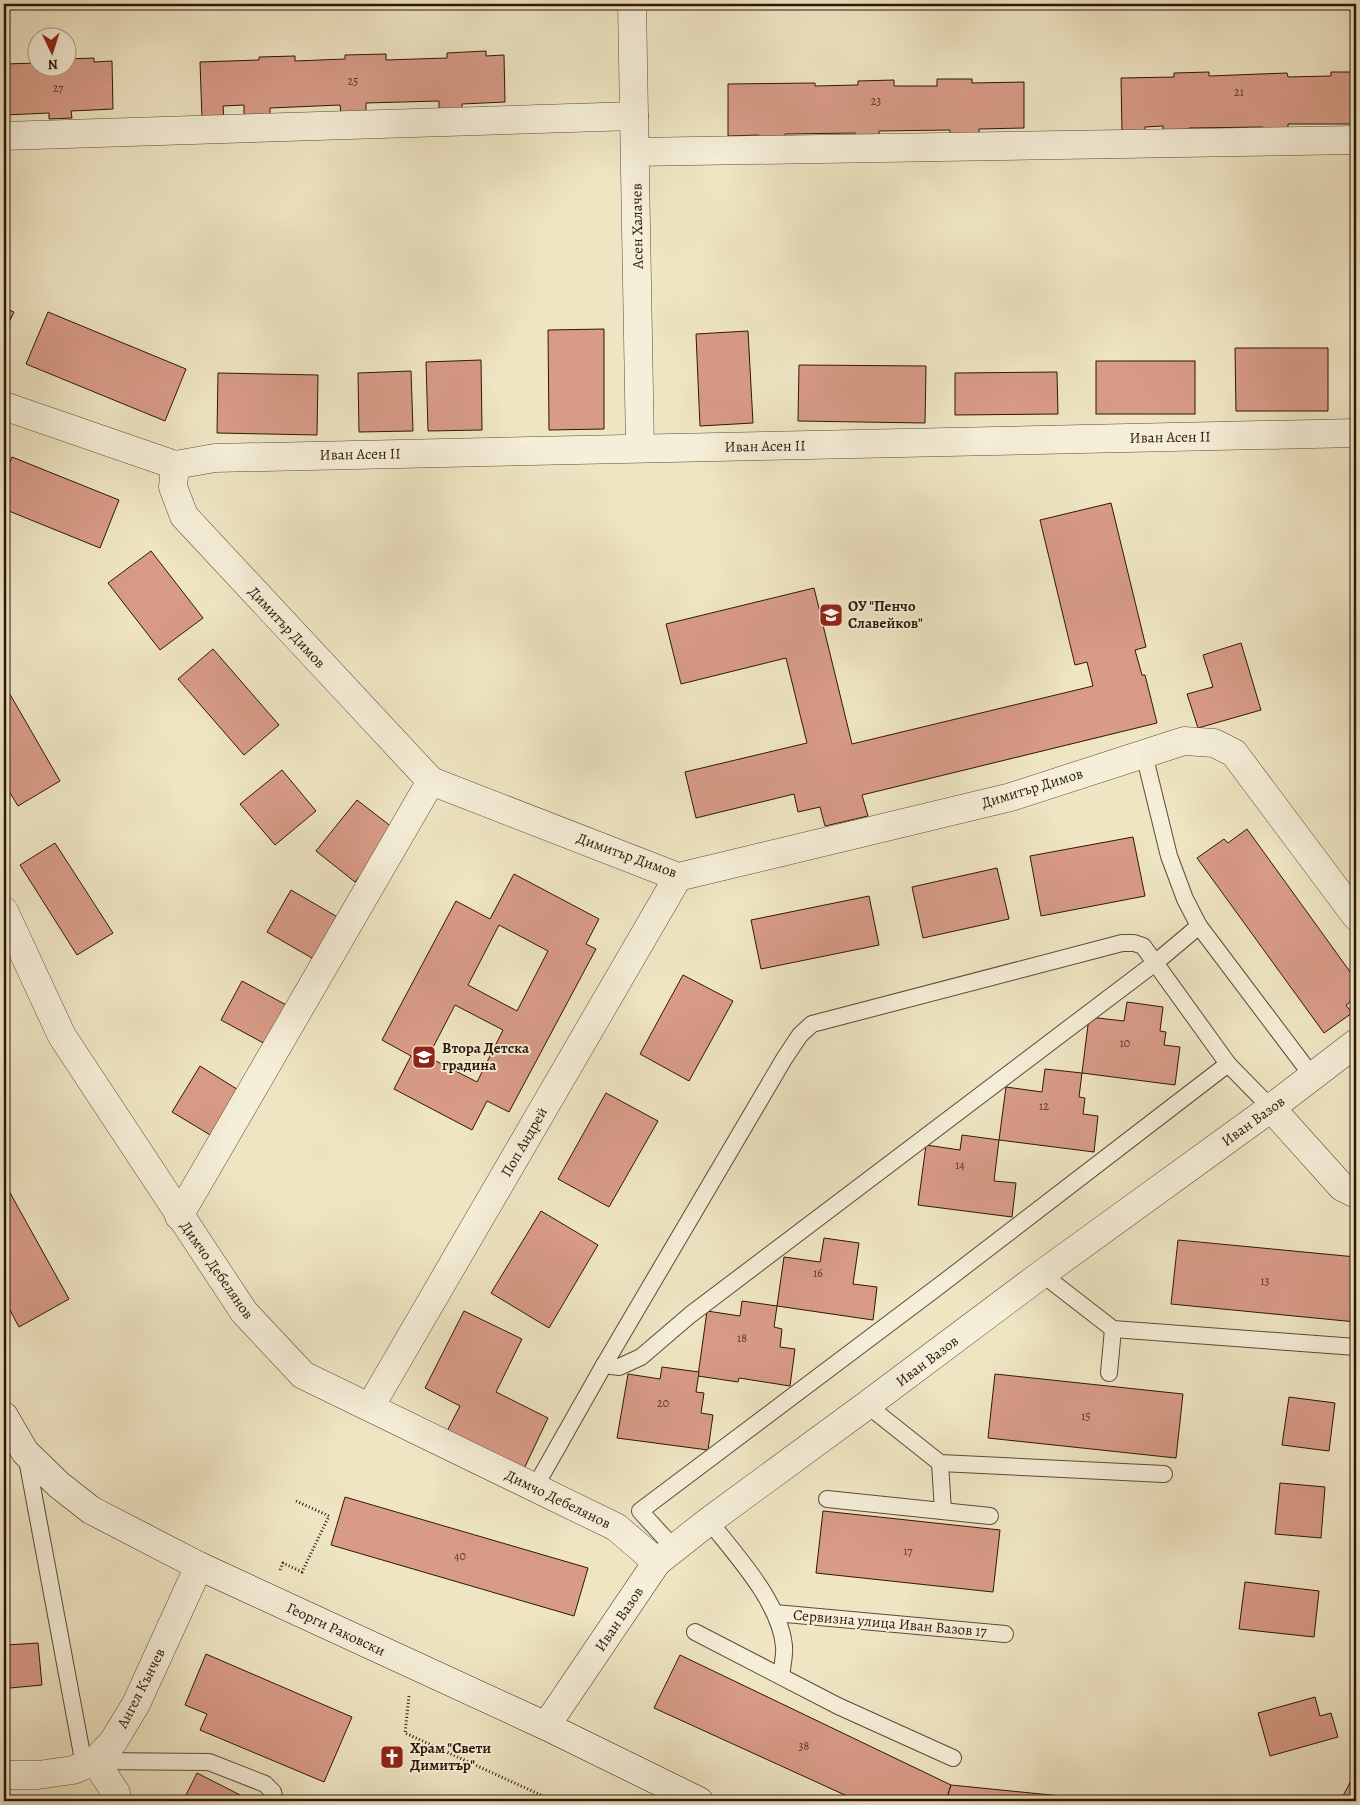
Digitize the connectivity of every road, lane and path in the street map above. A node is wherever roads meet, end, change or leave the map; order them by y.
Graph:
1 (632, 4) edge
2 (634, 116) junction
3 (4, 136) edge
4 (1356, 140) edge
5 (636, 152) junction
6 (4, 406) edge
7 (1356, 433) edge
8 (640, 448) junction
9 (175, 465) junction
10 (1144, 754) junction
11 (431, 782) junction
12 (678, 877) junction
13 (4, 911) edge
14 (1356, 916) edge
15 (1199, 926) junction
16 (1155, 964) junction
17 (1356, 1043) edge
18 (1228, 1064) junction
19 (1313, 1077) junction
20 (1271, 1108) junction
21 (1356, 1194) edge
22 (180, 1216) junction
23 (1042, 1274) junction
24 (1113, 1329) junction
25 (1356, 1347) edge
26 (604, 1365) junction
27 (1109, 1373) dead end
28 (867, 1405) junction
29 (370, 1407) junction
30 (4, 1416) edge
31 (25, 1452) junction
32 (940, 1463) junction
33 (1164, 1474) dead end
34 (535, 1487) junction
35 (827, 1499) dead end
36 (296, 1501) dead end
37 (943, 1511) junction
38 (990, 1516) dead end
39 (709, 1521) junction
40 (666, 1555) junction
41 (199, 1566) junction
42 (268, 1598) junction
43 (775, 1612) junction
44 (696, 1632) dead end
45 (1005, 1634) dead end
46 (413, 1664) junction
47 (780, 1676) junction
48 (546, 1726) junction
49 (953, 1758) dead end
50 (89, 1763) junction
51 (4, 1775) edge
52 (117, 1801) edge
53 (275, 1801) edge
54 (554, 1801) edge
55 (699, 1801) edge

1 - 2 street, Асен Халачев
2 - 3 street
2 - 5 street, Асен Халачев
4 - 5 street
5 - 8 street, Асен Халачев
6 - 9 street
7 - 8 street, Иван Асен II
8 - 9 street, Иван Асен II
9 - 11 street, Димитър Димов
10 - 12 street, Димитър Димов
10 - 14 street, Димитър Димов
10 - 15 lane
11 - 12 street, Димитър Димов
11 - 22 street
12 - 29 street, Поп Андрей
13 - 22 street, Димчо Дебелянов
15 - 16 lane
15 - 19 lane
16 - 18 lane
16 - 26 lane
16 - 26 lane
17 - 19 street, Иван Вазов
18 - 20 lane
18 - 40 lane
19 - 20 street, Иван Вазов
20 - 21 street
20 - 23 street, Иван Вазов
22 - 29 street, Димчо Дебелянов
23 - 24 lane
23 - 28 street, Иван Вазов
24 - 25 lane
24 - 27 lane
26 - 34 lane
28 - 32 lane
28 - 39 street, Иван Вазов
29 - 34 street, Димчо Дебелянов
30 - 31 street, Георги Раковски
31 - 41 street, Георги Раковски
31 - 50 lane
32 - 33 lane
32 - 37 lane
34 - 40 street, Димчо Дебелянов
35 - 37 lane
36 - 42 path
37 - 38 lane
39 - 40 street, Иван Вазов
39 - 43 lane
40 - 48 street, Иван Вазов
41 - 42 street, Георги Раковски
41 - 50 street, Ангел Кънчев
42 - 46 street, Георги Раковски
43 - 45 lane, Сервизна улица Иван Вазов 17
43 - 47 lane
44 - 47 lane
46 - 48 street, Георги Раковски
46 - 54 path
47 - 49 lane
48 - 55 street, Георги Раковски
50 - 51 street
50 - 52 street
50 - 53 lane

